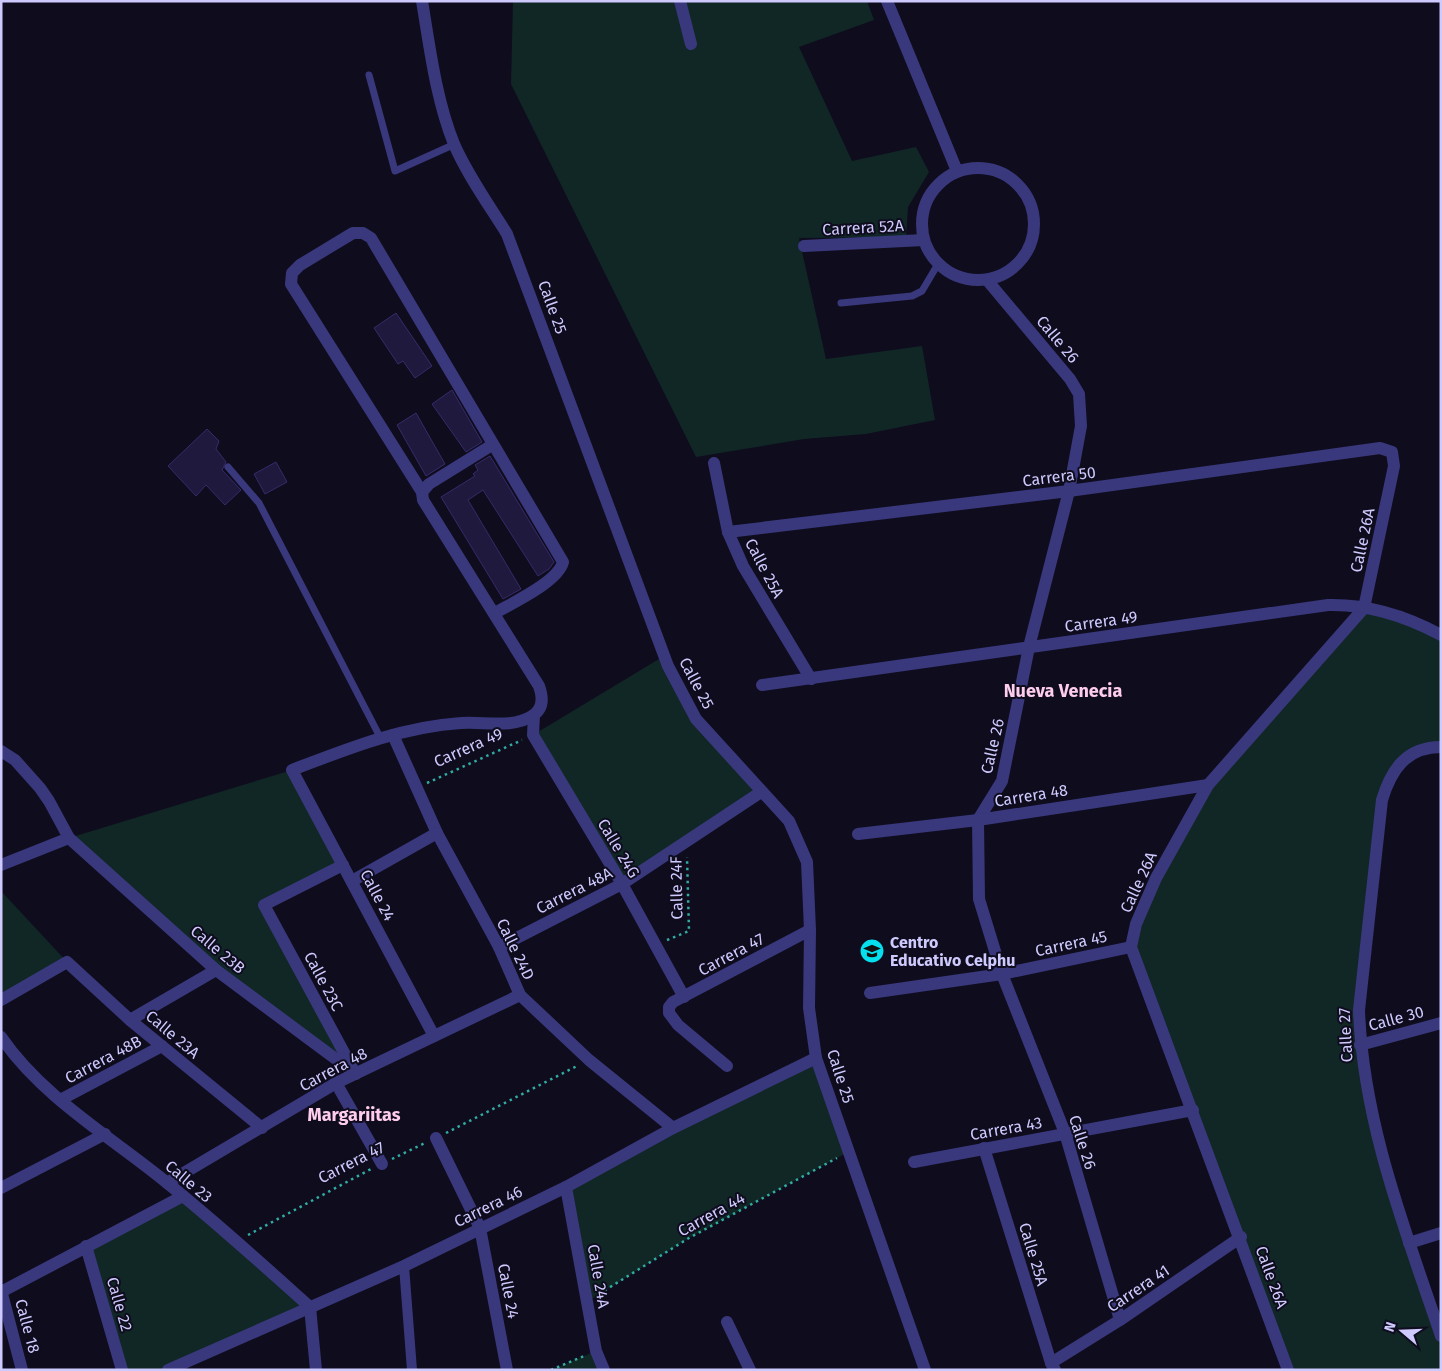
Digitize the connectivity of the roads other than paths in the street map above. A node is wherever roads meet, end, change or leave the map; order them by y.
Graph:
1 (422, 1) edge
2 (680, 1) edge
3 (887, 1) edge
4 (691, 44) dead end
5 (369, 75) dead end
6 (454, 144) junction
7 (957, 171) junction
8 (924, 240) junction
9 (804, 246) dead end
10 (938, 264) junction
11 (987, 280) junction
12 (841, 303) dead end
13 (492, 445) junction
14 (1392, 452) joint
15 (714, 463) dead end
16 (228, 467) dead end
17 (1069, 491) junction
18 (422, 492) junction
19 (728, 532) junction
20 (1364, 608) junction
21 (495, 614) junction
22 (1441, 635) edge
23 (1029, 647) junction
24 (811, 679) junction
25 (762, 685) dead end
26 (534, 715) junction
27 (393, 735) junction
28 (380, 737) junction
29 (1436, 747) edge
30 (1, 751) edge
31 (1208, 785) junction
32 (761, 792) junction
33 (978, 820) junction
34 (437, 833) junction
35 (858, 834) dead end
36 (69, 838) junction
37 (1, 865) edge
38 (343, 865) junction
39 (352, 882) junction
40 (622, 884) junction
41 (810, 930) junction
42 (499, 947) junction
43 (1131, 947) junction
44 (216, 970) junction
45 (1002, 974) junction
46 (870, 993) dead end
47 (520, 994) junction
48 (684, 997) junction
49 (1, 1000) edge
50 (130, 1020) junction
51 (1441, 1023) edge
52 (434, 1036) junction
53 (1, 1038) edge
54 (1360, 1045) junction
55 (162, 1046) junction
56 (816, 1058) junction
57 (727, 1066) dead end
58 (356, 1074) junction
59 (336, 1083) junction
60 (60, 1100) junction
61 (1193, 1110) junction
62 (262, 1128) junction
63 (673, 1128) junction
64 (1065, 1133) junction
65 (105, 1134) junction
66 (436, 1138) road end
67 (984, 1148) junction
68 (914, 1162) dead end
69 (382, 1164) road end
70 (167, 1183) junction
71 (566, 1187) junction
72 (1, 1188) edge
73 (183, 1196) junction
74 (480, 1228) junction
75 (1441, 1233) edge
76 (1240, 1237) junction
77 (1410, 1243) junction
78 (86, 1246) junction
79 (404, 1266) junction
80 (1, 1291) edge
81 (310, 1308) junction
82 (1120, 1320) junction
83 (727, 1322) dead end
84 (1441, 1336) edge
85 (1054, 1366) edge
86 (22, 1370) edge
87 (122, 1370) edge
88 (168, 1370) edge
89 (316, 1370) edge
90 (412, 1370) edge
91 (507, 1370) edge
92 (604, 1370) edge
93 (750, 1370) edge
94 (925, 1370) edge
95 (1288, 1370) edge

1 - 6 street, Calle 25
2 - 4 street
3 - 7 street
5 - 6 lane
6 - 32 street, Calle 25
7 - 8 street
7 - 11 street
8 - 9 street, Carrera 52A
8 - 10 street
10 - 11 street
10 - 12 lane
11 - 17 street, Calle 26
13 - 18 street
13 - 18 street
13 - 21 street
14 - 17 street, Carrera 50
14 - 20 street, Calle 26A
15 - 19 street, Calle 25A
16 - 28 lane
17 - 19 street, Carrera 50
17 - 23 street, Calle 26
18 - 21 street
19 - 24 street, Calle 25A
20 - 22 street, Carrera 49
20 - 23 street, Carrera 49
20 - 31 street, Calle 26A
21 - 26 street
23 - 24 street, Carrera 49
23 - 33 street, Calle 26
24 - 25 street, Carrera 49
26 - 27 street
26 - 40 street, Calle 24G
27 - 28 street
27 - 34 street, Calle 24D
28 - 38 street, Calle 24
29 - 54 street, Calle 27
30 - 36 street, Calle 23B
31 - 33 street, Carrera 48
31 - 43 street, Calle 26A
32 - 40 street, Carrera 48A
32 - 41 street, Calle 25
33 - 35 street, Carrera 48
33 - 45 street, Calle 26
34 - 39 street
34 - 42 street, Calle 24D
36 - 37 street
36 - 44 street, Calle 23B
38 - 39 street, Calle 24
38 - 58 street, Calle 23C
39 - 52 street, Calle 24
40 - 42 street, Carrera 48A
40 - 48 street, Calle 24G
41 - 48 street, Carrera 47
41 - 56 street, Calle 25
42 - 47 street, Calle 24D
43 - 45 street, Carrera 45
43 - 61 street, Calle 26A
44 - 50 street
44 - 58 street, Calle 23B
45 - 46 street, Carrera 45
45 - 64 street, Calle 26
47 - 52 street, Carrera 48
47 - 63 street, Calle 24D
48 - 57 street, Carrera 47
49 - 50 street, Calle 23A
50 - 55 street, Calle 23A
51 - 54 street, Calle 30
52 - 58 street, Carrera 48
53 - 60 street, Calle 23
54 - 77 street, Calle 27
55 - 60 street, Carrera 48B
55 - 62 street, Calle 23A
56 - 63 street, Carrera 46
56 - 94 street, Calle 25
58 - 59 street, Carrera 48
59 - 62 street, Carrera 48
59 - 69 street
60 - 65 street, Calle 23
61 - 64 street, Carrera 43
61 - 76 street, Calle 26A
62 - 70 street, Carrera 48
63 - 71 street, Carrera 46
64 - 67 street, Carrera 43
64 - 82 street, Calle 26
65 - 70 street, Calle 23
65 - 72 street
66 - 74 street, Calle 24
67 - 68 street, Carrera 43
67 - 85 street, Calle 25A
70 - 73 street, Calle 23
71 - 74 street, Carrera 46
71 - 92 street, Calle 24A
73 - 78 street
73 - 81 street, Calle 23
74 - 79 street, Carrera 46
74 - 91 street, Calle 24
75 - 77 street
76 - 82 street, Carrera 41
76 - 95 street, Calle 26A
77 - 84 street, Calle 27
78 - 80 street
78 - 87 street, Calle 22
79 - 81 street, Carrera 46
79 - 90 street
80 - 86 street, Calle 18
81 - 88 street, Carrera 46
81 - 89 street
82 - 85 street, Carrera 41
83 - 93 street

